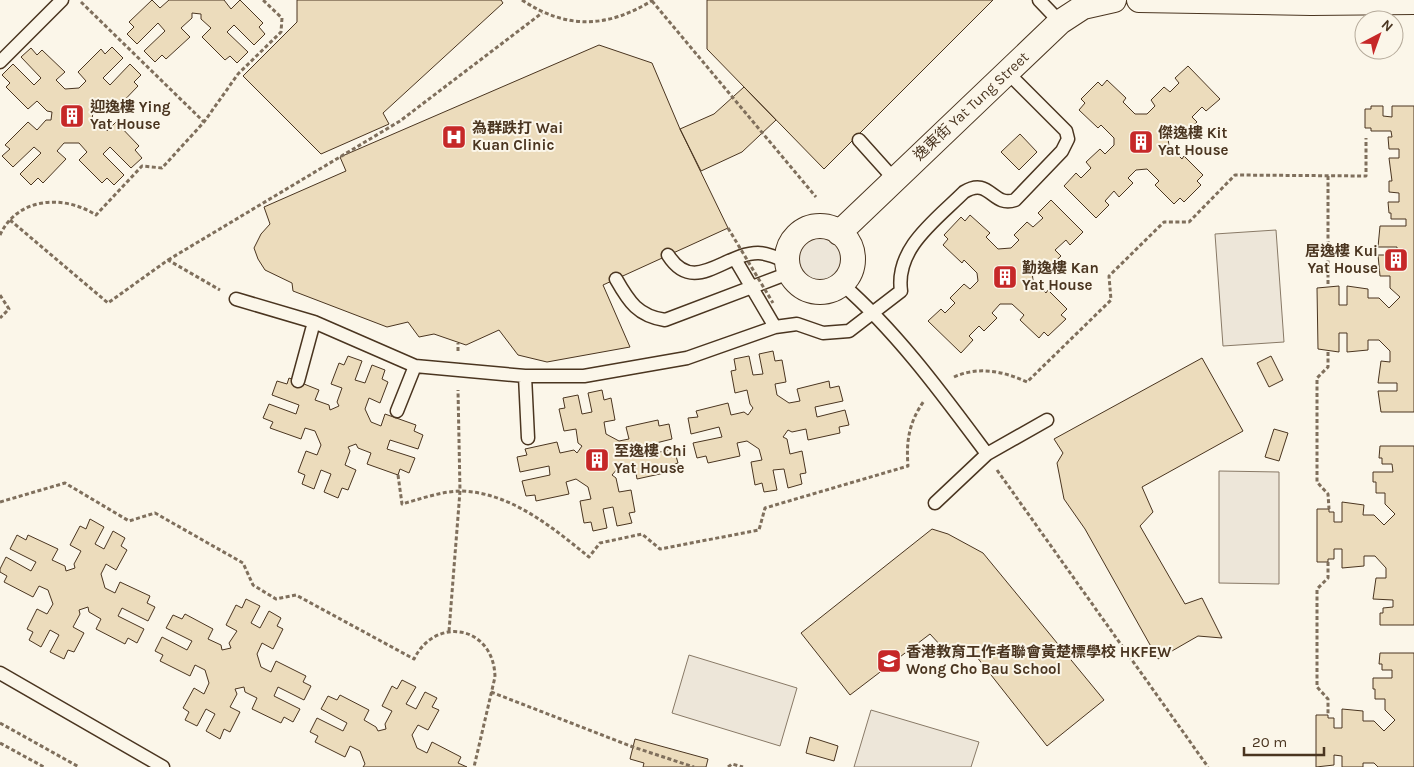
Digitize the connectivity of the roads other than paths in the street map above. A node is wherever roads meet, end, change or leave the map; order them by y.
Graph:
1 (62, 0) edge
2 (1039, 0) edge
3 (1114, 0) edge
4 (1139, 0) edge
5 (1311, 2) edge
6 (1414, 2) edge
7 (1079, 4) edge
8 (1060, 22) junction
9 (0, 62) edge
10 (1007, 72) junction
11 (859, 140) dead end
12 (894, 179) junction
13 (840, 233) junction
14 (668, 255) dead end
15 (735, 259) junction
16 (788, 267) junction
17 (616, 279) dead end
18 (842, 284) junction
19 (748, 289) junction
20 (236, 299) road end
21 (872, 313) junction
22 (314, 322) junction
23 (775, 327) junction
24 (415, 366) junction
25 (525, 376) junction
26 (298, 381) dead end
27 (397, 411) dead end
28 (1047, 420) dead end
29 (528, 438) dead end
30 (987, 454) junction
31 (934, 503) dead end
32 (0, 673) edge
33 (163, 767) edge

1 - 9 lane
2 - 8 lane
3 - 7 street, 逸東街 Yat Tung Street
4 - 5 street
5 - 6 street
7 - 8 street, 逸東街 Yat Tung Street
8 - 10 street, 逸東街 Yat Tung Street
10 - 12 street, 逸東街 Yat Tung Street
10 - 21 lane
11 - 12 lane
12 - 13 street, 逸東街 Yat Tung Street
13 - 16 street
13 - 18 street
14 - 15 lane
15 - 16 lane
15 - 19 lane
16 - 18 street
16 - 19 lane
17 - 19 lane
18 - 21 lane
19 - 23 lane
20 - 22 lane
21 - 23 lane
21 - 30 lane
22 - 24 lane
22 - 26 lane
23 - 25 lane
24 - 25 lane
24 - 27 lane
25 - 29 lane
28 - 30 lane
30 - 31 lane
32 - 33 lane

